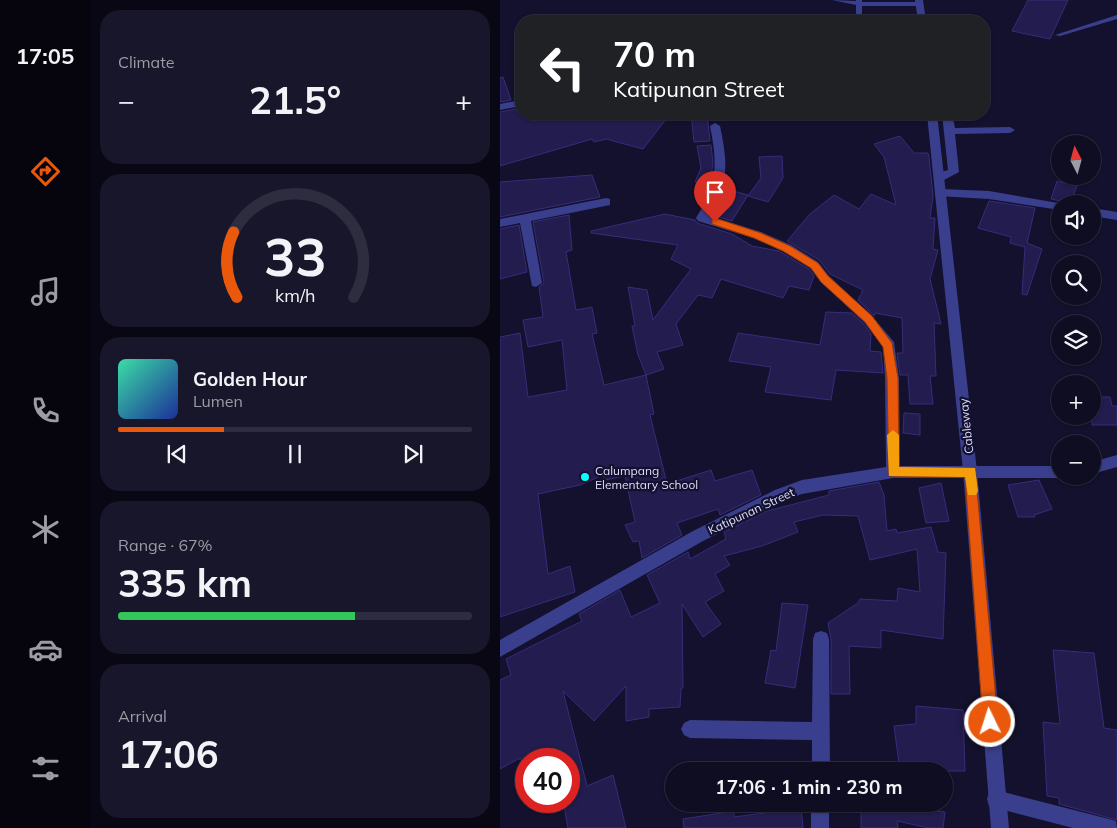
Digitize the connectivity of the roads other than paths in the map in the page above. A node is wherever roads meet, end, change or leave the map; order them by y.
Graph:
1 (835, 0) edge
2 (860, 2) edge
3 (919, 2) edge
4 (859, 15) edge
5 (921, 15) edge
6 (1117, 17) edge
7 (1058, 35) dead end
8 (515, 104) edge
9 (500, 107) edge
10 (933, 120) edge
11 (948, 120) edge
12 (715, 126) dead end
13 (1010, 130) dead end
14 (950, 131) junction
15 (940, 177) junction
16 (942, 194) junction
17 (606, 202) dead end
18 (1051, 205) edge
19 (1101, 213) edge
20 (1117, 216) edge
21 (525, 217) junction
22 (500, 222) edge
23 (536, 283) dead end
24 (1117, 461) edge
25 (1101, 465) edge
26 (970, 471) junction
27 (893, 472) junction
28 (1051, 472) edge
29 (821, 639) dead end
30 (500, 649) edge
31 (690, 729) dead end
32 (821, 731) junction
33 (821, 762) edge
34 (996, 799) junction
35 (820, 812) edge
36 (820, 828) edge
37 (1000, 828) edge
38 (1109, 828) edge

1 - 2 lane
2 - 3 lane
2 - 4 lane
3 - 5 street
6 - 7 lane
8 - 9 street
10 - 15 street, Cableway
11 - 14 street
12 - 27 street
13 - 14 street
14 - 15 street
15 - 16 street, Cableway
16 - 18 street
16 - 26 street, Cableway
17 - 21 street
19 - 20 street
21 - 22 street
21 - 23 street
24 - 25 street
26 - 27 street, Katipunan Street
26 - 28 street, Katipunan Street
26 - 34 street, Cableway
27 - 30 street, Katipunan Street
29 - 32 street
31 - 32 street
32 - 33 street
34 - 37 street, Cableway
34 - 38 street
35 - 36 street

